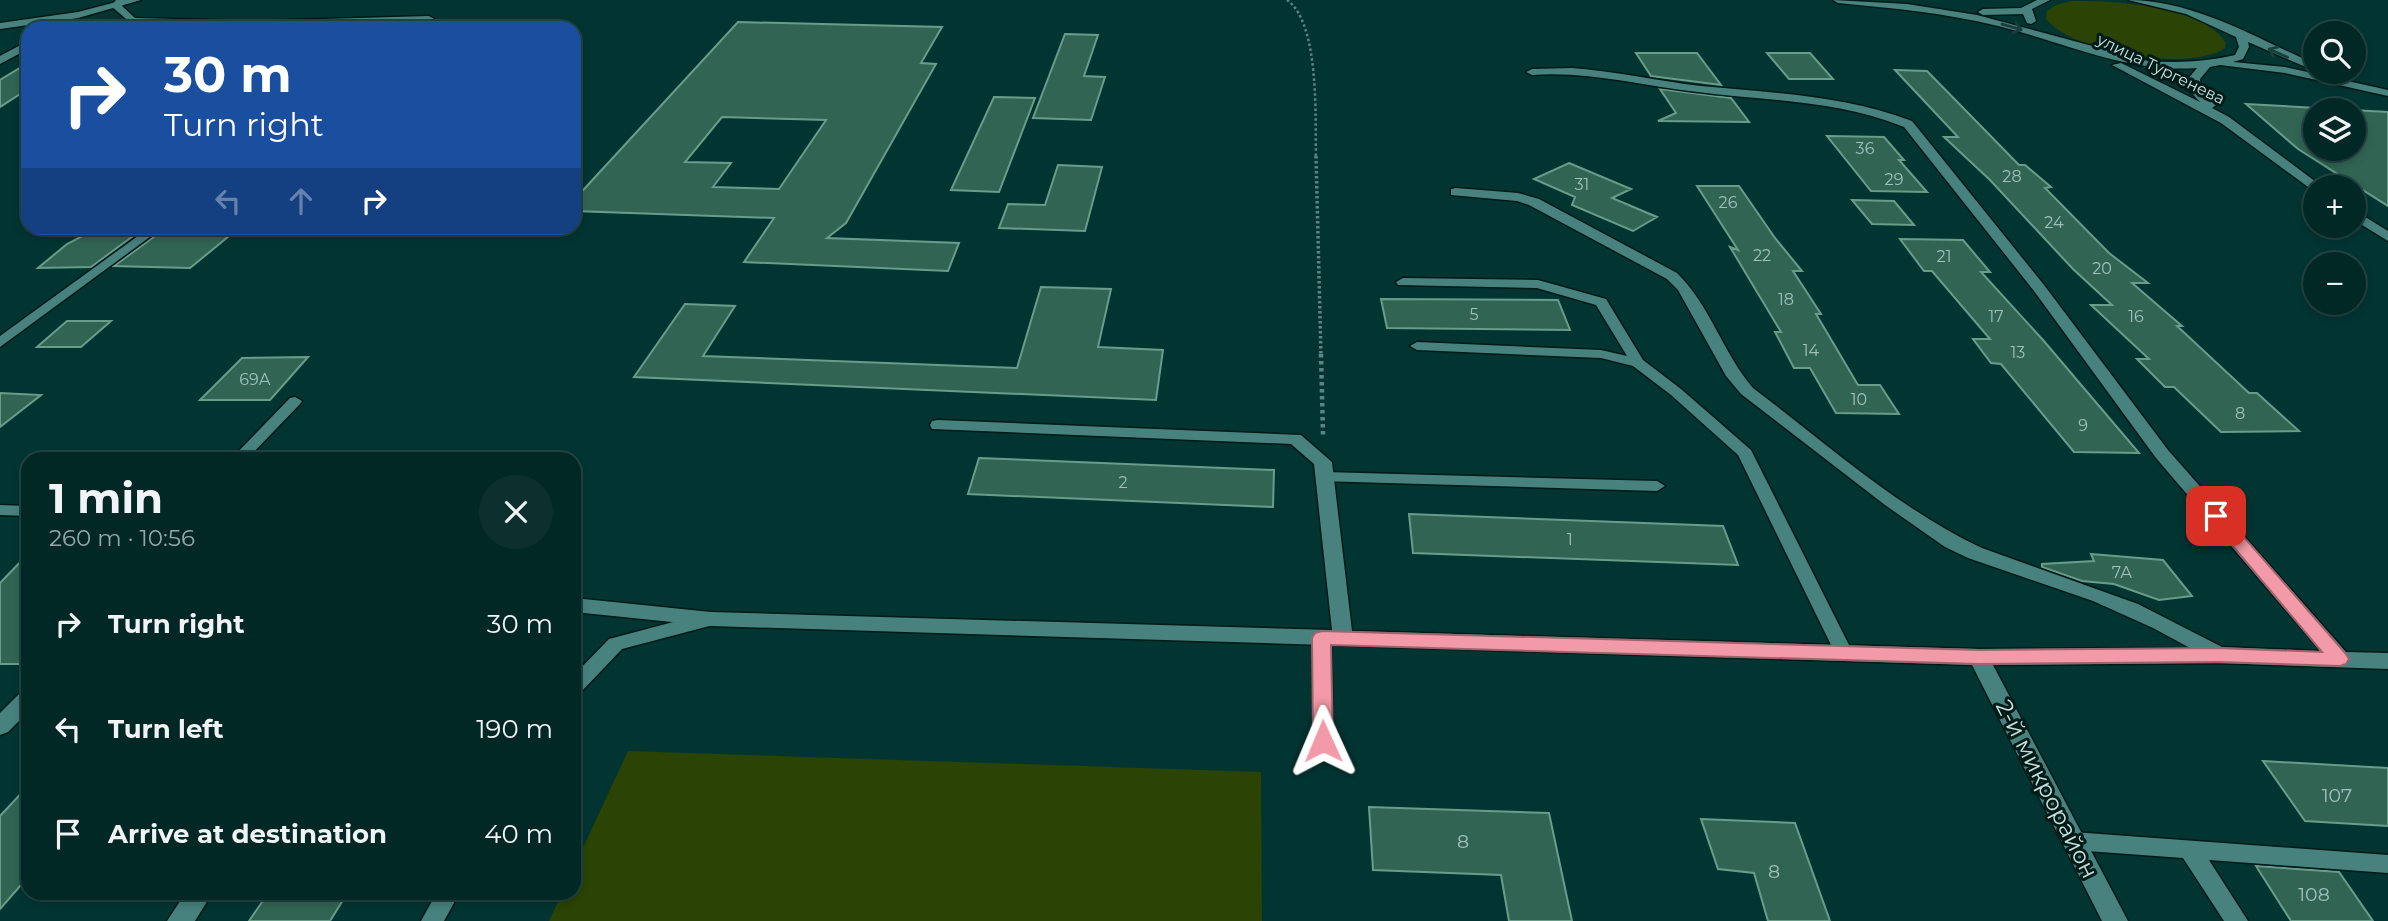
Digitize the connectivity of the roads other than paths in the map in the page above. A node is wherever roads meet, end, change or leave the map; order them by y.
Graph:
1 (135, 0) edge
2 (1838, 0) edge
3 (2013, 0) edge
4 (2045, 0) edge
5 (2133, 0) edge
6 (2196, 2) dead end
7 (119, 3) edge
8 (1897, 6) junction
9 (2026, 10) junction
10 (58, 21) edge
11 (132, 21) edge
12 (377, 21) edge
13 (427, 21) edge
14 (21, 25) edge
15 (2222, 25) junction
16 (0, 26) edge
17 (2241, 36) junction
18 (2056, 40) junction
19 (21, 48) edge
20 (2081, 50) junction
21 (0, 61) edge
22 (2303, 63) edge
23 (2212, 65) junction
24 (1532, 72) dead end
25 (2361, 84) edge
26 (2388, 93) edge
27 (2225, 120) junction
28 (2303, 179) edge
29 (1456, 192) dead end
30 (2366, 222) edge
31 (147, 235) edge
32 (2388, 237) edge
33 (1403, 282) dead end
34 (0, 343) edge
35 (1417, 346) dead end
36 (1638, 363) junction
37 (295, 401) dead end
38 (938, 425) dead end
39 (246, 452) edge
40 (1324, 469) junction
41 (1657, 486) dead end
42 (0, 510) edge
43 (21, 510) edge
44 (581, 606) edge
45 (711, 619) junction
46 (1332, 638) junction
47 (1844, 653) junction
48 (2218, 655) junction
49 (1979, 657) junction
50 (2340, 659) junction
51 (2388, 661) edge
52 (581, 680) edge
53 (21, 706) edge
54 (0, 726) edge
55 (1323, 741) dead end
56 (2073, 841) junction
57 (2189, 849) junction
58 (2388, 864) edge
59 (195, 900) edge
60 (444, 900) edge
61 (180, 921) edge
62 (432, 921) edge
63 (2115, 921) edge
64 (2237, 921) edge

1 - 7 street
2 - 8 street
3 - 9 street
4 - 9 street
5 - 15 street
6 - 15 street
7 - 10 street
7 - 11 street
8 - 9 street
8 -> 18 street
9 - 18 street
12 - 13 lane
14 - 16 street
15 - 17 street
22 -> 17 street
17 - 23 street
18 - 20 street
19 - 21 street
20 - 23 street
20 - 27 street, улица Тургенева
23 - 26 street
23 - 27 street, улица Тургенева
24 - 50 street
25 - 26 street
27 - 28 street, улица Тургенева
29 - 48 street
30 - 32 street
31 - 34 lane
33 - 36 lane
35 - 36 lane
36 - 47 lane
37 - 39 lane
38 - 40 street
40 - 41 lane
40 - 46 street
42 - 43 lane
44 - 45 street
45 - 46 street
45 - 52 lane
46 - 47 street
46 - 55 lane
47 - 49 street
48 - 49 street
48 - 50 street
49 - 56 street, 2-й микрорайон
50 - 51 street
53 - 54 street
56 - 57 lane
56 - 63 street, 2-й микрорайон
57 - 58 lane
57 - 64 lane
59 - 61 street
60 - 62 lane

